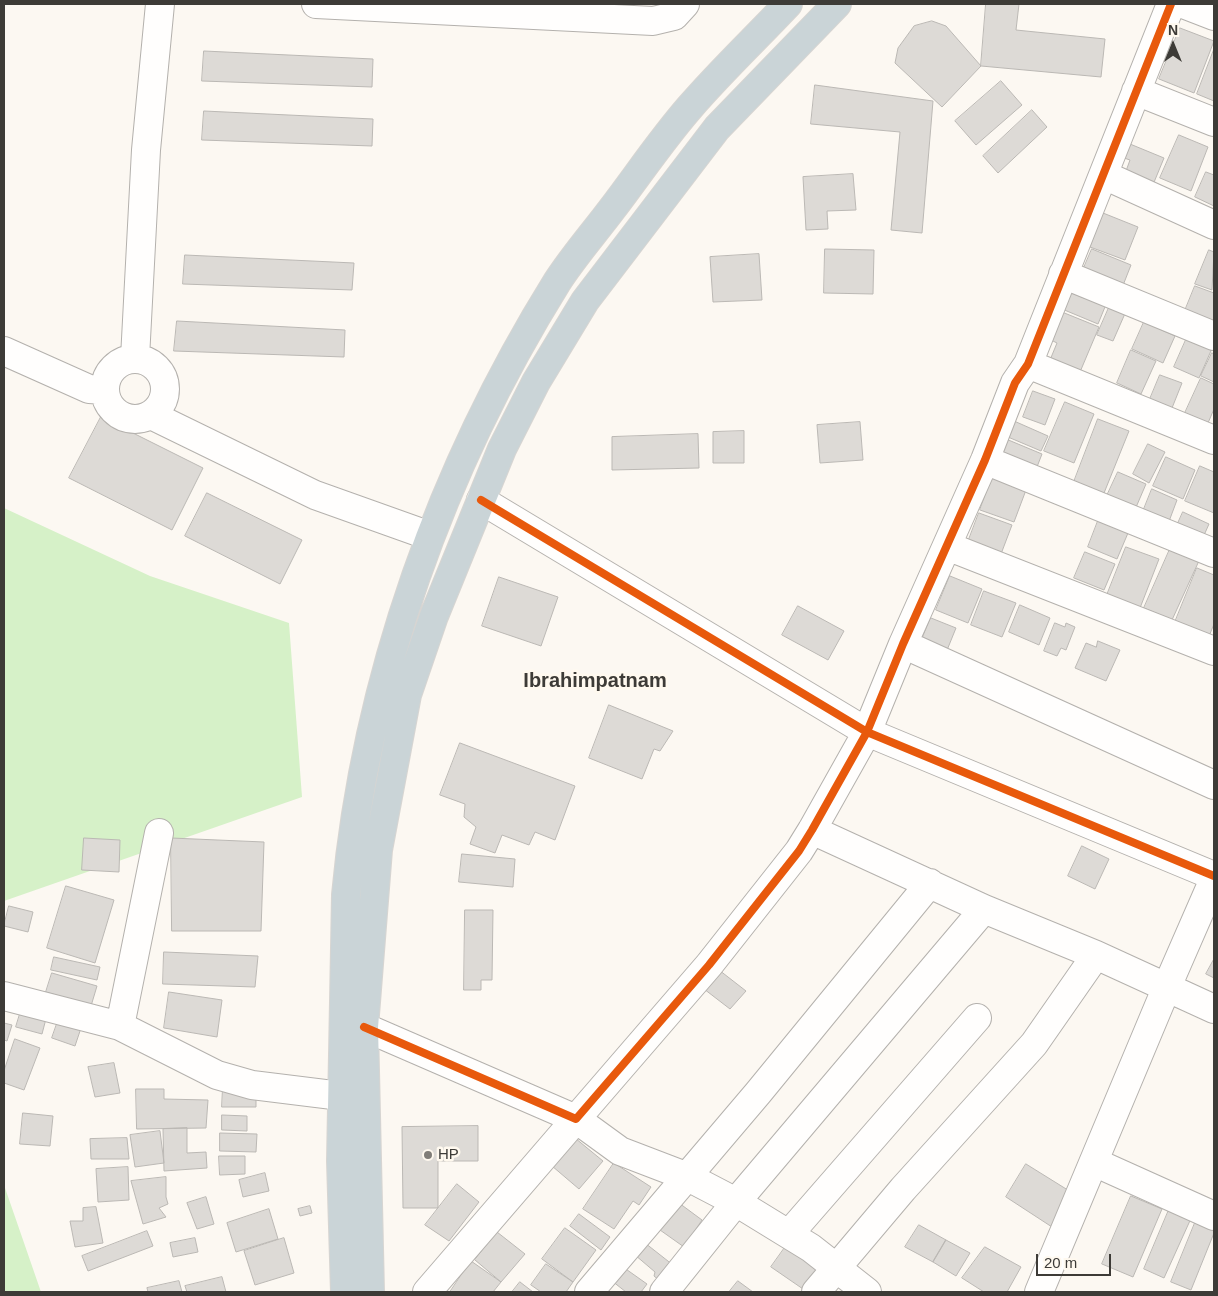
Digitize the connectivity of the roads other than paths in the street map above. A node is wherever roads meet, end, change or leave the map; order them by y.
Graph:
1 (160, 4) edge
2 (316, 4) edge
3 (685, 4) edge
4 (788, 4) edge
5 (837, 4) edge
6 (1172, 4) edge
7 (1183, 4) edge
8 (1214, 16) edge
9 (1136, 91) junction
10 (1214, 122) edge
11 (1104, 175) junction
12 (1214, 224) edge
13 (1063, 274) junction
14 (1214, 336) edge
15 (4, 351) edge
16 (135, 358) junction
17 (1028, 364) junction
18 (105, 390) junction
19 (151, 415) junction
20 (1214, 440) edge
21 (985, 460) junction
22 (481, 500) junction
23 (430, 536) junction
24 (947, 546) junction
25 (1214, 553) edge
26 (903, 644) junction
27 (1214, 651) edge
28 (866, 732) junction
29 (1214, 785) edge
30 (812, 830) junction
31 (159, 833) dead end
32 (1214, 878) edge
33 (930, 883) junction
34 (346, 895) junction
35 (375, 900) junction
36 (984, 910) junction
37 (1096, 955) junction
38 (1166, 989) junction
39 (4, 996) edge
40 (1214, 1009) edge
41 (977, 1018) dead end
42 (120, 1026) junction
43 (364, 1027) junction
44 (341, 1096) junction
45 (576, 1119) junction
46 (1094, 1162) junction
47 (688, 1177) junction
48 (736, 1202) junction
49 (1214, 1216) edge
50 (789, 1234) junction
51 (836, 1268) junction
52 (345, 1292) edge
53 (370, 1292) edge
54 (427, 1292) edge
55 (589, 1292) edge
56 (664, 1292) edge
57 (816, 1292) edge
58 (867, 1292) edge
59 (1039, 1292) edge

1 - 16 street
2 - 3 street
4 - 23 highway
5 - 22 highway
6 - 9 street
7 - 8 street
9 - 10 street
9 - 11 street
11 - 12 street
11 - 13 street
13 - 14 street
13 - 17 street
15 - 18 street
16 - 18 street
16 - 19 street
17 - 20 street
17 - 21 street
18 - 19 street
19 - 23 street
21 - 24 street
21 - 25 street
22 - 28 street
22 - 35 highway
23 - 34 highway
24 - 26 street
24 - 27 street
26 - 28 street
26 - 29 street
28 - 30 street
28 - 32 street
30 - 33 street
30 - 45 street
31 - 42 street
32 - 38 street
33 - 36 street
33 - 47 street
34 - 35 highway
34 - 44 highway
35 - 43 highway
36 - 37 street
36 - 48 street
37 - 38 street
37 - 51 street
38 - 40 street
38 - 46 street
39 - 42 street
41 - 50 street
42 - 44 street
43 - 45 street
43 - 53 highway
44 - 52 highway
45 - 47 street
45 - 54 street
46 - 49 street
46 - 59 street
47 - 48 street
47 - 55 street
48 - 50 street
48 - 56 street
50 - 51 street
51 - 57 street
51 - 58 street

